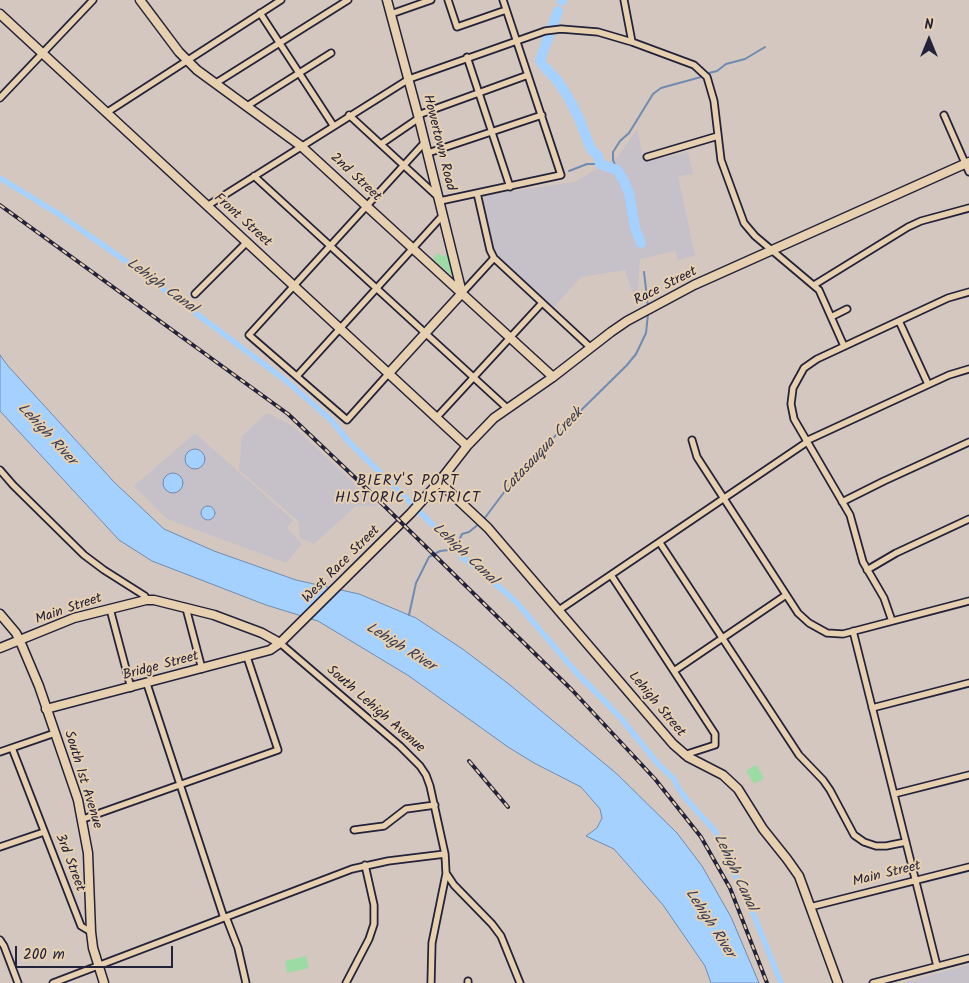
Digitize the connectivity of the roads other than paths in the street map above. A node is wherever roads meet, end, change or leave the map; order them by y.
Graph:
1 (93, 0) edge
2 (140, 0) edge
3 (281, 0) edge
4 (348, 0) edge
5 (387, 0) edge
6 (431, 0) edge
7 (448, 0) edge
8 (503, 0) edge
9 (624, 0) edge
10 (506, 10) junction
11 (260, 13) junction
12 (0, 14) edge
13 (391, 14) junction
14 (517, 40) junction
15 (280, 42) junction
16 (632, 42) junction
17 (331, 53) dead end
18 (43, 55) junction
19 (467, 57) junction
20 (186, 60) junction
21 (300, 73) junction
22 (528, 76) junction
23 (409, 79) junction
24 (216, 83) junction
25 (479, 93) junction
26 (0, 98) edge
27 (247, 106) junction
28 (106, 113) junction
29 (542, 115) junction
30 (944, 115) dead end
31 (349, 116) junction
32 (419, 116) junction
33 (333, 125) junction
34 (492, 132) junction
35 (718, 136) junction
36 (425, 142) junction
37 (381, 144) junction
38 (301, 146) junction
39 (428, 153) junction
40 (648, 157) dead end
41 (967, 163) edge
42 (404, 165) junction
43 (969, 172) edge
44 (254, 176) junction
45 (510, 187) junction
46 (477, 193) junction
47 (439, 199) junction
48 (367, 205) junction
49 (207, 206) junction
50 (969, 208) edge
51 (443, 215) junction
52 (247, 242) junction
53 (330, 245) junction
54 (413, 248) junction
55 (772, 252) junction
56 (494, 258) junction
57 (293, 285) junction
58 (814, 285) junction
59 (377, 288) junction
60 (969, 292) edge
61 (462, 293) junction
62 (195, 294) dead end
63 (542, 303) junction
64 (848, 309) dead end
65 (831, 317) junction
66 (899, 321) junction
67 (340, 328) junction
68 (426, 333) junction
69 (510, 337) junction
70 (844, 346) junction
71 (591, 348) junction
72 (969, 369) edge
73 (389, 373) junction
74 (297, 376) junction
75 (474, 377) junction
76 (553, 377) junction
77 (928, 384) junction
78 (507, 408) junction
79 (437, 418) junction
80 (692, 440) dead end
81 (806, 442) junction
82 (969, 442) edge
83 (467, 446) junction
84 (0, 470) edge
85 (439, 482) junction
86 (724, 500) junction
87 (842, 502) junction
88 (420, 503) joint
89 (969, 518) edge
90 (660, 543) junction
91 (868, 570) junction
92 (611, 575) junction
93 (786, 595) junction
94 (146, 600) junction
95 (969, 601) edge
96 (186, 608) junction
97 (110, 609) junction
98 (559, 610) junction
99 (0, 614) edge
100 (892, 621) junction
101 (853, 632) junction
102 (722, 638) junction
103 (20, 641) junction
104 (280, 643) junction
105 (0, 648) edge
106 (247, 657) junction
107 (202, 669) junction
108 (674, 671) junction
109 (969, 683) edge
110 (147, 684) junction
111 (131, 688) junction
112 (872, 708) junction
113 (46, 709) junction
114 (54, 733) junction
115 (12, 748) junction
116 (0, 752) edge
117 (684, 755) junction
118 (969, 775) edge
119 (179, 785) junction
120 (894, 794) junction
121 (435, 805) junction
122 (83, 819) junction
123 (354, 830) dead end
124 (44, 832) junction
125 (906, 842) junction
126 (0, 847) edge
127 (445, 854) junction
128 (365, 865) junction
129 (969, 867) edge
130 (446, 873) junction
131 (916, 880) junction
132 (810, 907) junction
133 (225, 917) junction
134 (91, 932) junction
135 (0, 940) edge
136 (969, 958) edge
137 (97, 965) junction
138 (938, 966) junction
139 (18, 983) edge
140 (53, 983) edge
141 (104, 983) edge
142 (246, 983) edge
143 (346, 983) edge
144 (431, 983) edge
145 (520, 983) edge
146 (838, 983) edge
147 (873, 983) edge

1 - 18 street
2 - 20 main road, 2nd Street
3 - 11 street
4 - 15 street
5 - 13 main road, Howertown Road
6 - 13 street
7 - 10 street
8 - 10 street
9 - 16 street
10 - 14 street
11 - 15 street
11 - 20 street
12 - 18 main road, Front Street
13 - 23 main road, Howertown Road
14 - 16 street
14 - 19 street
14 - 22 street
15 - 21 street
15 - 24 street
16 - 35 street
17 - 21 street
18 - 26 street
18 - 28 main road, Front Street
19 - 23 street
19 - 25 street
20 - 24 main road, 2nd Street
20 - 28 street
21 - 27 street
21 - 33 street
22 - 25 street
22 - 29 street
23 - 31 street
23 - 32 main road, Howertown Road
24 - 27 main road, 2nd Street
25 - 32 street
25 - 34 street
27 - 38 main road, 2nd Street
28 - 49 main road, Front Street
29 - 34 street
29 - 45 street
30 - 41 street
31 - 33 street
31 - 37 street
32 - 36 main road, Howertown Road
32 - 37 street
33 - 38 street
34 - 39 street
34 - 45 street
35 - 40 street
35 - 55 street
36 - 39 main road, Howertown Road
36 - 42 street
37 - 42 street
38 - 44 street
38 - 48 main road, 2nd Street
39 - 47 main road, Howertown Road
41 - 43 street
41 - 55 main road, Race Street
42 - 47 street
42 - 48 street
44 - 49 street
44 - 53 street
45 - 46 street
46 - 47 street
46 - 56 street
47 - 51 main road, Howertown Road
48 - 53 street
48 - 54 main road, 2nd Street
49 - 52 main road, Front Street
50 - 58 street
51 - 54 street
51 - 61 main road, Howertown Road
52 - 57 main road, Front Street
52 - 62 street
53 - 57 street
53 - 59 street
54 - 59 street
54 - 61 main road, 2nd Street
55 - 58 street
55 - 71 main road, Race Street
56 - 61 street
56 - 63 street
57 - 67 main road, Front Street
57 - 74 street
58 - 65 street
59 - 67 street
59 - 68 street
60 - 66 street
61 - 68 main road
61 - 69 main road, 2nd Street
63 - 69 street
63 - 71 street
64 - 65 street
65 - 70 street
66 - 70 street
66 - 77 street
67 - 73 main road, Front Street
67 - 74 street
68 - 73 main road
68 - 75 street
69 - 75 street
69 - 76 main road, 2nd Street
70 - 81 street
71 - 76 main road, Race Street
72 - 77 street
73 - 74 street
73 - 79 main road, Front Street
75 - 78 street
75 - 79 street
76 - 78 main road, Race Street
77 - 81 street
78 - 83 main road, Race Street
79 - 83 main road, Front Street
80 - 86 street
81 - 86 street
81 - 87 street
82 - 87 street
83 - 85 main road, Race Street
84 - 94 street
85 - 88 main road, Race Street
85 - 98 main road, Lehigh Street
86 - 90 street
86 - 93 street
87 - 91 street
88 - 104 main road, West Race Street
89 - 91 street
90 - 92 street
90 - 102 street
91 - 100 street
92 - 98 street
92 - 108 street
93 - 101 street
93 - 102 street
94 - 96 main road, South Lehigh Avenue
94 - 97 main road, Main Street
95 - 100 street
96 - 104 main road, South Lehigh Avenue
96 - 107 street
97 - 103 main road, Main Street
97 - 111 street
98 - 117 main road, Lehigh Street
99 - 103 main road, South 1st Avenue
100 - 101 street
101 - 112 street
102 - 108 street
102 - 125 street
103 - 105 main road, Main Street
103 - 113 main road, South 1st Avenue
104 - 106 main road, Bridge Street
104 - 121 street, South Lehigh Avenue
106 - 107 main road, Bridge Street
106 - 119 street
107 - 110 main road, Bridge Street
108 - 117 street
109 - 112 street
110 - 111 main road, Bridge Street
110 - 119 street
111 - 113 main road, Bridge Street
112 - 120 street
113 - 114 main road, South 1st Avenue
114 - 115 street
114 - 122 main road, South 1st Avenue
115 - 116 street
115 - 124 street, 3rd Street
117 - 132 main road, Lehigh Street
118 - 120 street
119 - 122 street
119 - 133 street
120 - 125 street
121 - 123 street
121 - 127 street, South Lehigh Avenue
122 - 134 main road, South 1st Avenue
124 - 126 street
124 - 134 street, 3rd Street
125 - 131 street
127 - 128 street
127 - 130 street, South Lehigh Avenue
128 - 133 street
128 - 143 street
129 - 131 street, Main Street
130 - 144 street, South Lehigh Avenue
130 - 145 street
131 - 132 street, Main Street
131 - 138 street
132 - 146 main road, Lehigh Street
133 - 137 street
133 - 142 street
134 - 137 main road
135 - 139 street
136 - 138 street
137 - 140 street
137 - 141 main road
138 - 147 street

